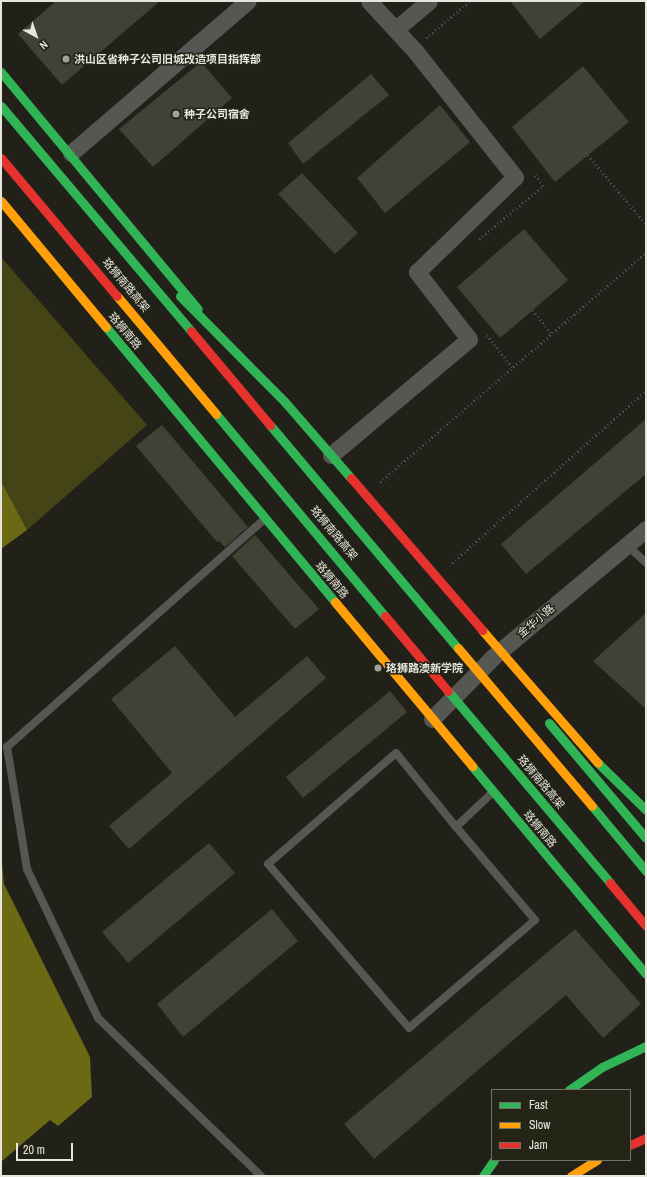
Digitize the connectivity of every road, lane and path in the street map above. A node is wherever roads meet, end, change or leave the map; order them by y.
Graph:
1 (248, 1) edge
2 (369, 1) edge
3 (429, 1) edge
4 (470, 1) edge
5 (396, 29) junction
6 (431, 44) dead end
7 (1, 72) edge
8 (1, 106) edge
9 (71, 154) junction
10 (588, 156) dead end
11 (1, 158) edge
12 (528, 167) dead end
13 (80, 196) junction
14 (1, 201) edge
15 (646, 224) edge
16 (473, 245) dead end
17 (646, 252) edge
18 (533, 310) dead end
19 (485, 332) dead end
20 (552, 334) junction
21 (513, 368) junction
22 (646, 391) edge
23 (331, 455) junction
24 (378, 484) dead end
25 (265, 519) junction
26 (646, 529) edge
27 (627, 545) junction
28 (646, 563) edge
29 (436, 577) junction
30 (493, 657) junction
31 (432, 719) junction
32 (602, 768) junction
33 (493, 792) junction
34 (646, 810) edge
35 (646, 816) edge
36 (456, 827) junction
37 (646, 838) edge
38 (646, 871) edge
39 (646, 926) edge
40 (646, 974) edge
41 (646, 1046) edge
42 (570, 1089) edge
43 (646, 1138) edge
44 (631, 1145) edge
45 (493, 1161) edge
46 (595, 1161) edge
47 (261, 1176) edge
48 (483, 1176) edge
49 (571, 1176) edge

1 - 9 street
2 - 5 street
3 - 5 street
4 - 6 path
5 - 23 street
7 - 9 main road
8 - 13 main road, 珞狮南路高架, bridge
9 - 30 main road
10 - 15 path
11 - 39 main road, 珞狮南路高架, bridge
12 - 16 path
13 - 23 main road, bridge
13 - 38 main road, 珞狮南路高架, bridge
14 - 25 main road, 珞狮南路
17 - 20 path
18 - 20 path
19 - 21 path
20 - 21 path
21 - 24 path
22 - 29 path
23 - 29 main road, bridge
25 - 31 main road, 珞狮南路
25 - 47 lane
26 - 27 street, 金华小路
27 - 28 lane
27 - 30 street, 金华小路
29 - 32 main road, bridge
30 - 31 street, 金华小路
30 - 37 main road
31 - 33 main road, 珞狮南路
32 - 34 main road, bridge
32 - 35 main road, bridge
33 - 36 lane
33 - 40 main road, 珞狮南路
36 - 36 lane
41 - 42 main road
43 - 44 main road
45 - 48 main road
46 - 49 main road

